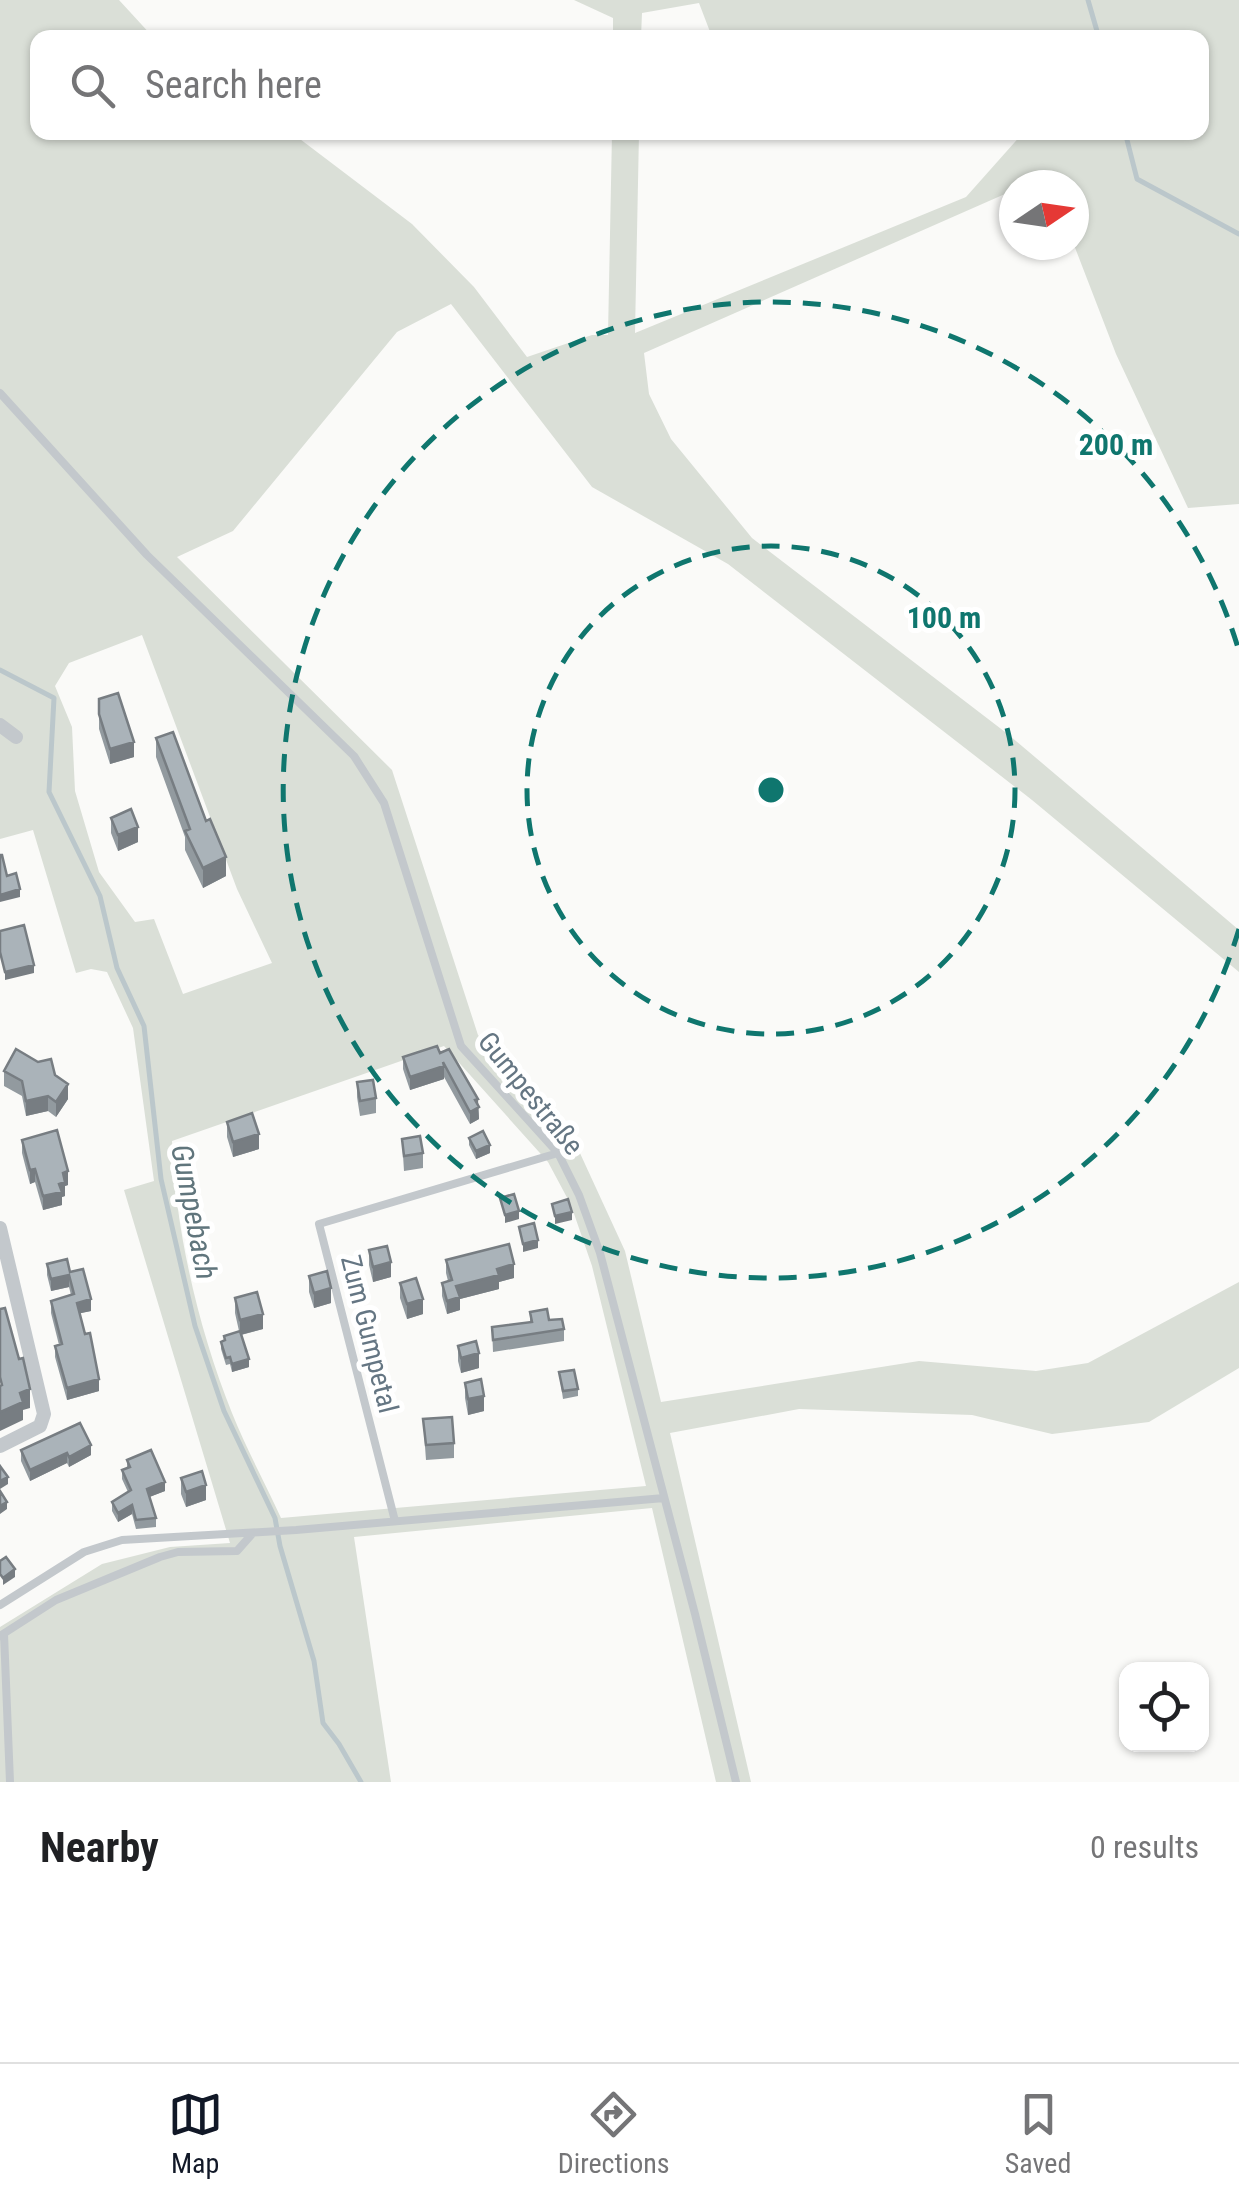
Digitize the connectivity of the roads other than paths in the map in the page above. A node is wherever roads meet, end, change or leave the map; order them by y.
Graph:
1 (0, 393) edge
2 (0, 725) edge
3 (16, 737) dead end
4 (558, 1153) junction
5 (0, 1228) edge
6 (0, 1446) edge
7 (664, 1498) junction
8 (396, 1521) junction
9 (255, 1533) junction
10 (0, 1606) edge
11 (2, 1635) edge
12 (10, 1782) edge
13 (736, 1782) edge

1 - 4 lane, Gumpestraße
2 - 3 street
4 - 7 lane, Gumpestraße
4 - 8 lane, Zum Gumpetal
5 - 6 street
7 - 8 lane
7 - 13 lane, Gumpestraße
8 - 9 lane
9 - 10 lane
9 - 11 lane
11 - 12 lane

